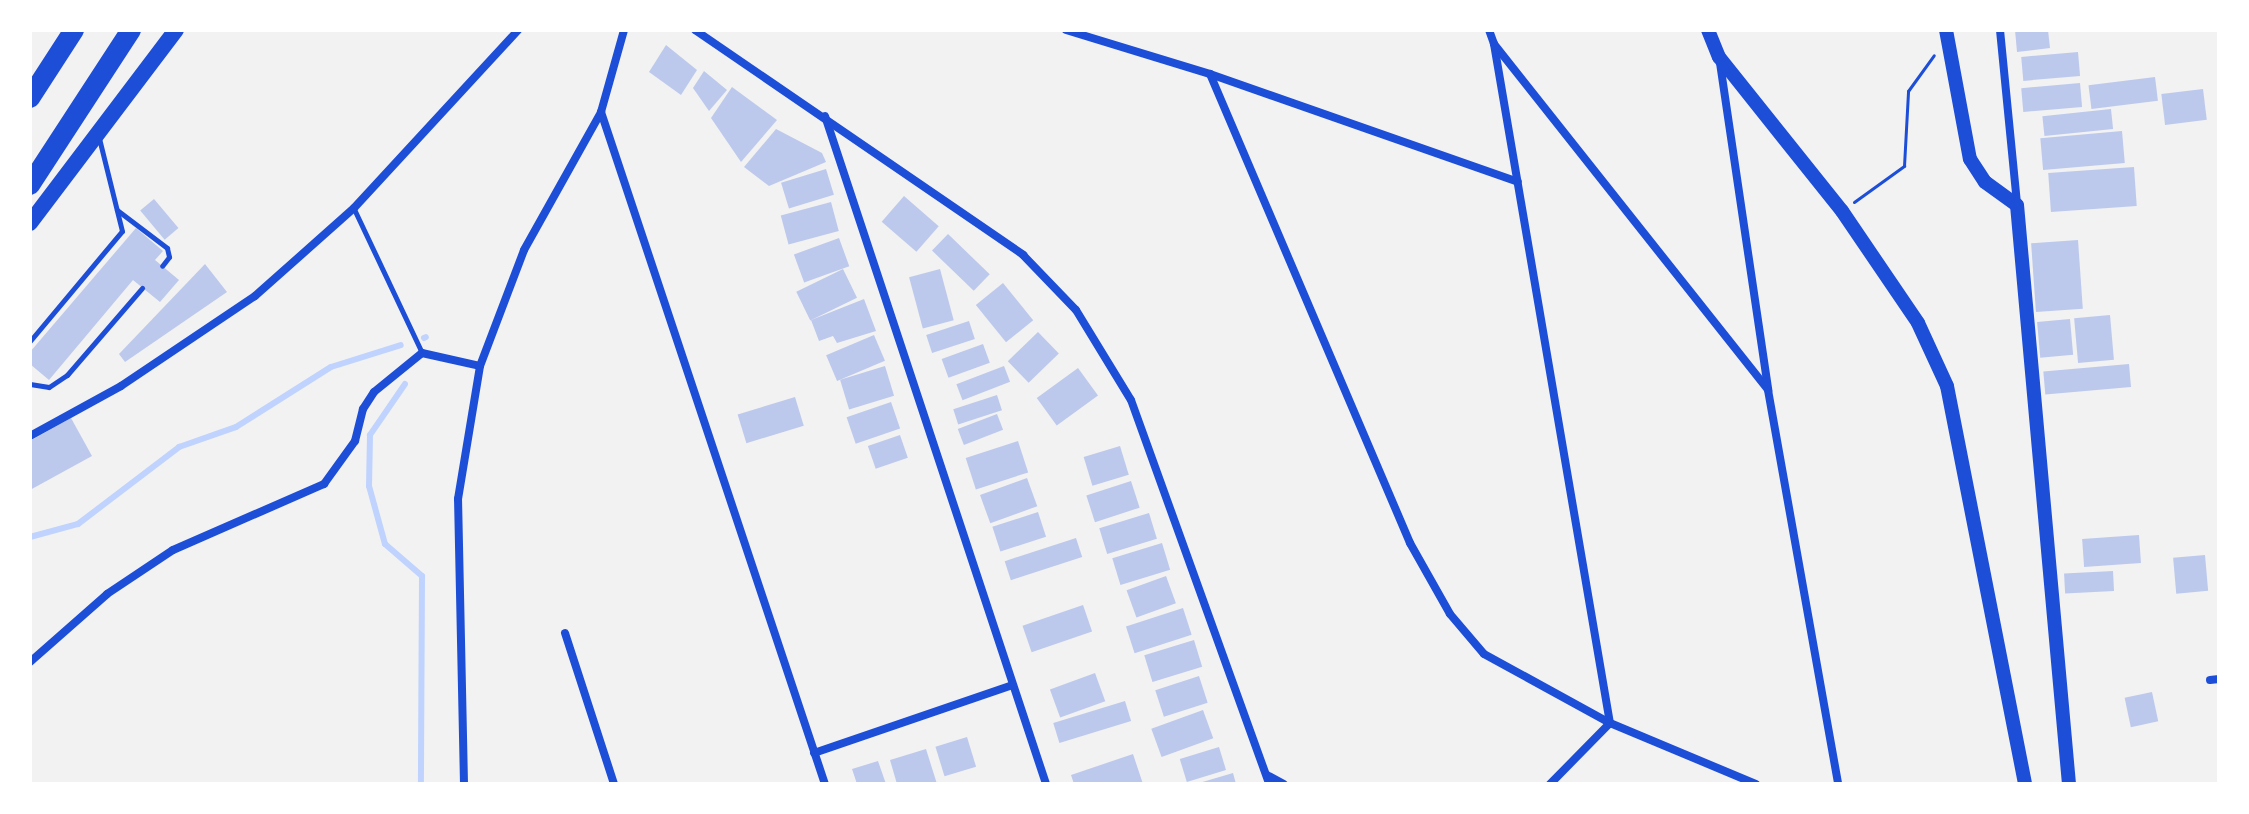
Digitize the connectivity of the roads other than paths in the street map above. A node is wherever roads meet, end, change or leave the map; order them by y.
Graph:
1 (74, 30) edge
2 (131, 30) edge
3 (176, 30) edge
4 (518, 30) edge
5 (624, 30) edge
6 (695, 30) edge
7 (1066, 30) edge
8 (1489, 30) edge
9 (1708, 30) edge
10 (2000, 30) edge
11 (1947, 33) edge
12 (1494, 44) junction
13 (1719, 57) junction
14 (1210, 74) junction
15 (30, 98) edge
16 (601, 112) junction
17 (825, 115) junction
18 (98, 135) junction
19 (1518, 182) junction
20 (30, 185) edge
21 (2017, 205) junction
22 (354, 208) junction
23 (116, 209) junction
24 (30, 223) edge
25 (162, 266) dead end
26 (142, 288) dead end
27 (30, 341) edge
28 (422, 353) junction
29 (480, 366) junction
30 (30, 384) edge
31 (1768, 390) junction
32 (30, 436) edge
33 (565, 633) dead end
34 (30, 662) edge
35 (1013, 685) junction
36 (1610, 723) junction
37 (814, 753) junction
38 (1268, 780) edge
39 (464, 784) edge
40 (614, 784) edge
41 (825, 784) edge
42 (1046, 784) edge
43 (1284, 784) edge
44 (1550, 784) edge
45 (1756, 784) edge
46 (1838, 784) edge
47 (2025, 784) edge
48 (2069, 784) edge

1 - 15 highway
2 - 20 highway
3 - 18 main road
4 - 22 street
5 - 16 street
6 - 17 street
7 - 14 street
8 - 12 street
9 - 13 street
10 - 21 street
11 - 21 street
12 - 19 street
12 - 31 street
13 - 31 street
13 - 47 street
14 - 19 street
14 - 36 street
16 - 29 street
16 - 37 street
17 - 35 street
17 - 38 street
18 - 23 lane
18 - 24 main road
19 - 36 street
21 - 48 street
22 - 28 lane
22 - 32 street
23 - 25 lane
23 - 27 lane
26 - 30 lane
28 - 29 street
28 - 34 street
29 - 39 street
31 - 46 street
33 - 40 street
35 - 37 street
35 - 42 street
36 - 44 street
36 - 45 street
37 - 41 street
38 - 43 street

